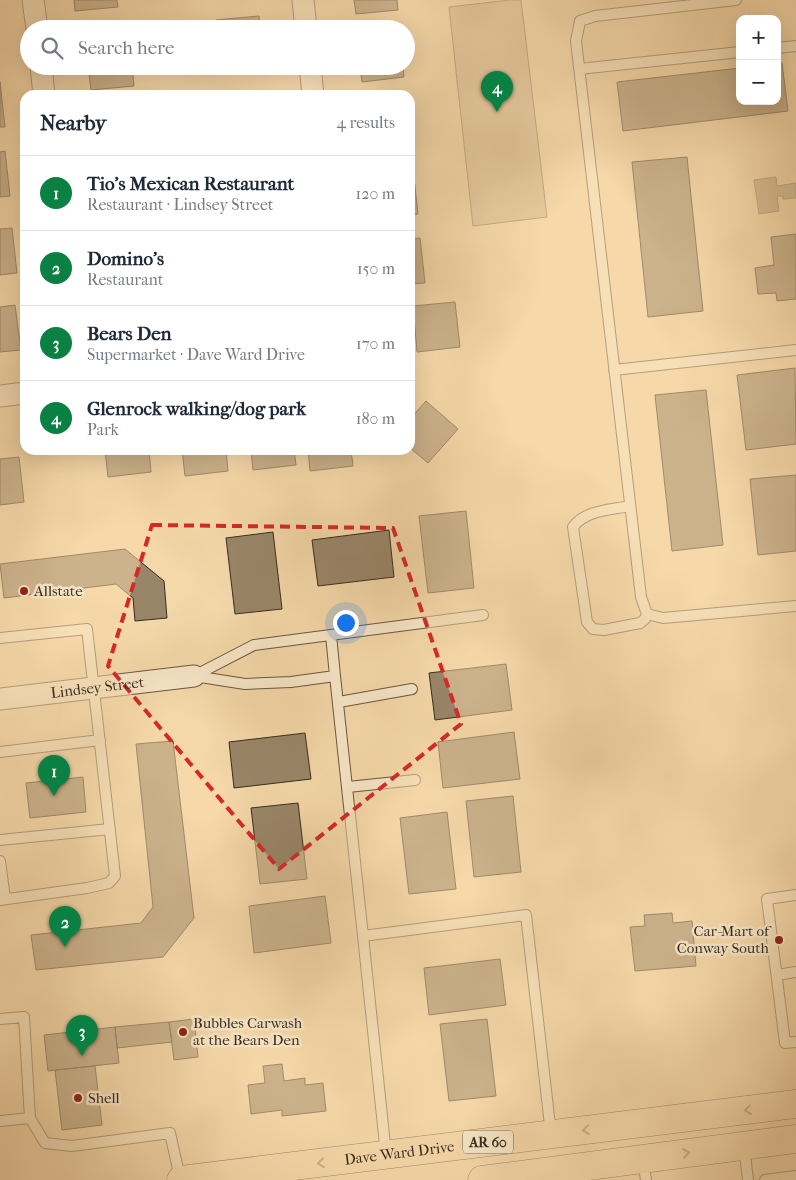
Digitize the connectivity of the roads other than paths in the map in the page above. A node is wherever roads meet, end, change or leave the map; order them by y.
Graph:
1 (33, 0) edge
2 (303, 0) edge
3 (736, 0) edge
4 (35, 20) edge
5 (305, 20) edge
6 (796, 46) edge
7 (781, 48) edge
8 (736, 52) edge
9 (579, 69) junction
10 (42, 75) edge
11 (311, 75) edge
12 (43, 90) edge
13 (312, 90) edge
14 (796, 350) edge
15 (614, 370) junction
16 (20, 394) edge
17 (0, 396) edge
18 (630, 506) junction
19 (796, 606) edge
20 (647, 614) junction
21 (483, 615) dead end
22 (331, 635) junction
23 (0, 638) edge
24 (194, 676) junction
25 (336, 676) junction
26 (94, 688) junction
27 (412, 689) dead end
28 (0, 699) edge
29 (339, 702) junction
30 (100, 740) junction
31 (0, 752) edge
32 (415, 780) dead end
33 (348, 787) junction
34 (110, 829) junction
35 (0, 840) edge
36 (0, 861) edge
37 (796, 895) edge
38 (2, 899) edge
39 (363, 936) junction
40 (796, 972) edge
41 (777, 975) junction
42 (0, 1019) edge
43 (796, 1042) edge
44 (796, 1104) edge
45 (30, 1118) junction
46 (0, 1121) edge
47 (551, 1134) junction
48 (796, 1139) edge
49 (744, 1146) junction
50 (386, 1155) junction
51 (644, 1170) edge
52 (254, 1175) edge
53 (796, 1176) edge
54 (181, 1180) edge
55 (482, 1180) edge
56 (748, 1180) edge
57 (765, 1180) edge

1 - 4 street
2 - 5 street
3 - 9 lane
6 - 7 lane
8 - 9 lane
9 - 15 lane
10 - 12 street
11 - 13 street
14 - 15 lane
15 - 18 lane
16 - 17 street
18 - 20 lane
18 - 20 lane
19 - 20 lane
21 - 22 lane
22 - 24 lane
22 - 25 lane
23 - 26 lane
24 - 25 lane
24 - 26 street, Lindsey Street
25 - 29 lane
26 - 28 street, Lindsey Street
26 - 30 lane
27 - 29 lane
29 - 33 lane
30 - 31 lane
30 - 34 lane
32 - 33 lane
33 - 39 lane
34 - 35 lane
34 - 38 lane
36 - 38 lane
37 - 41 lane
39 - 47 lane
39 - 50 lane
40 - 41 lane
41 - 43 lane
42 - 45 lane
44 -> 47 main road, Dave Ward Drive / AR 60
45 - 46 lane
45 - 54 lane
47 - 50 main road, Dave Ward Drive / AR 60
48 - 49 main road, AR 60
51 -> 49 main road, AR 60
49 - 56 lane
50 -> 52 main road, Dave Ward Drive / AR 60
51 - 55 main road, AR 60
52 - 54 main road, Dave Ward Drive / AR 60
53 - 57 lane

